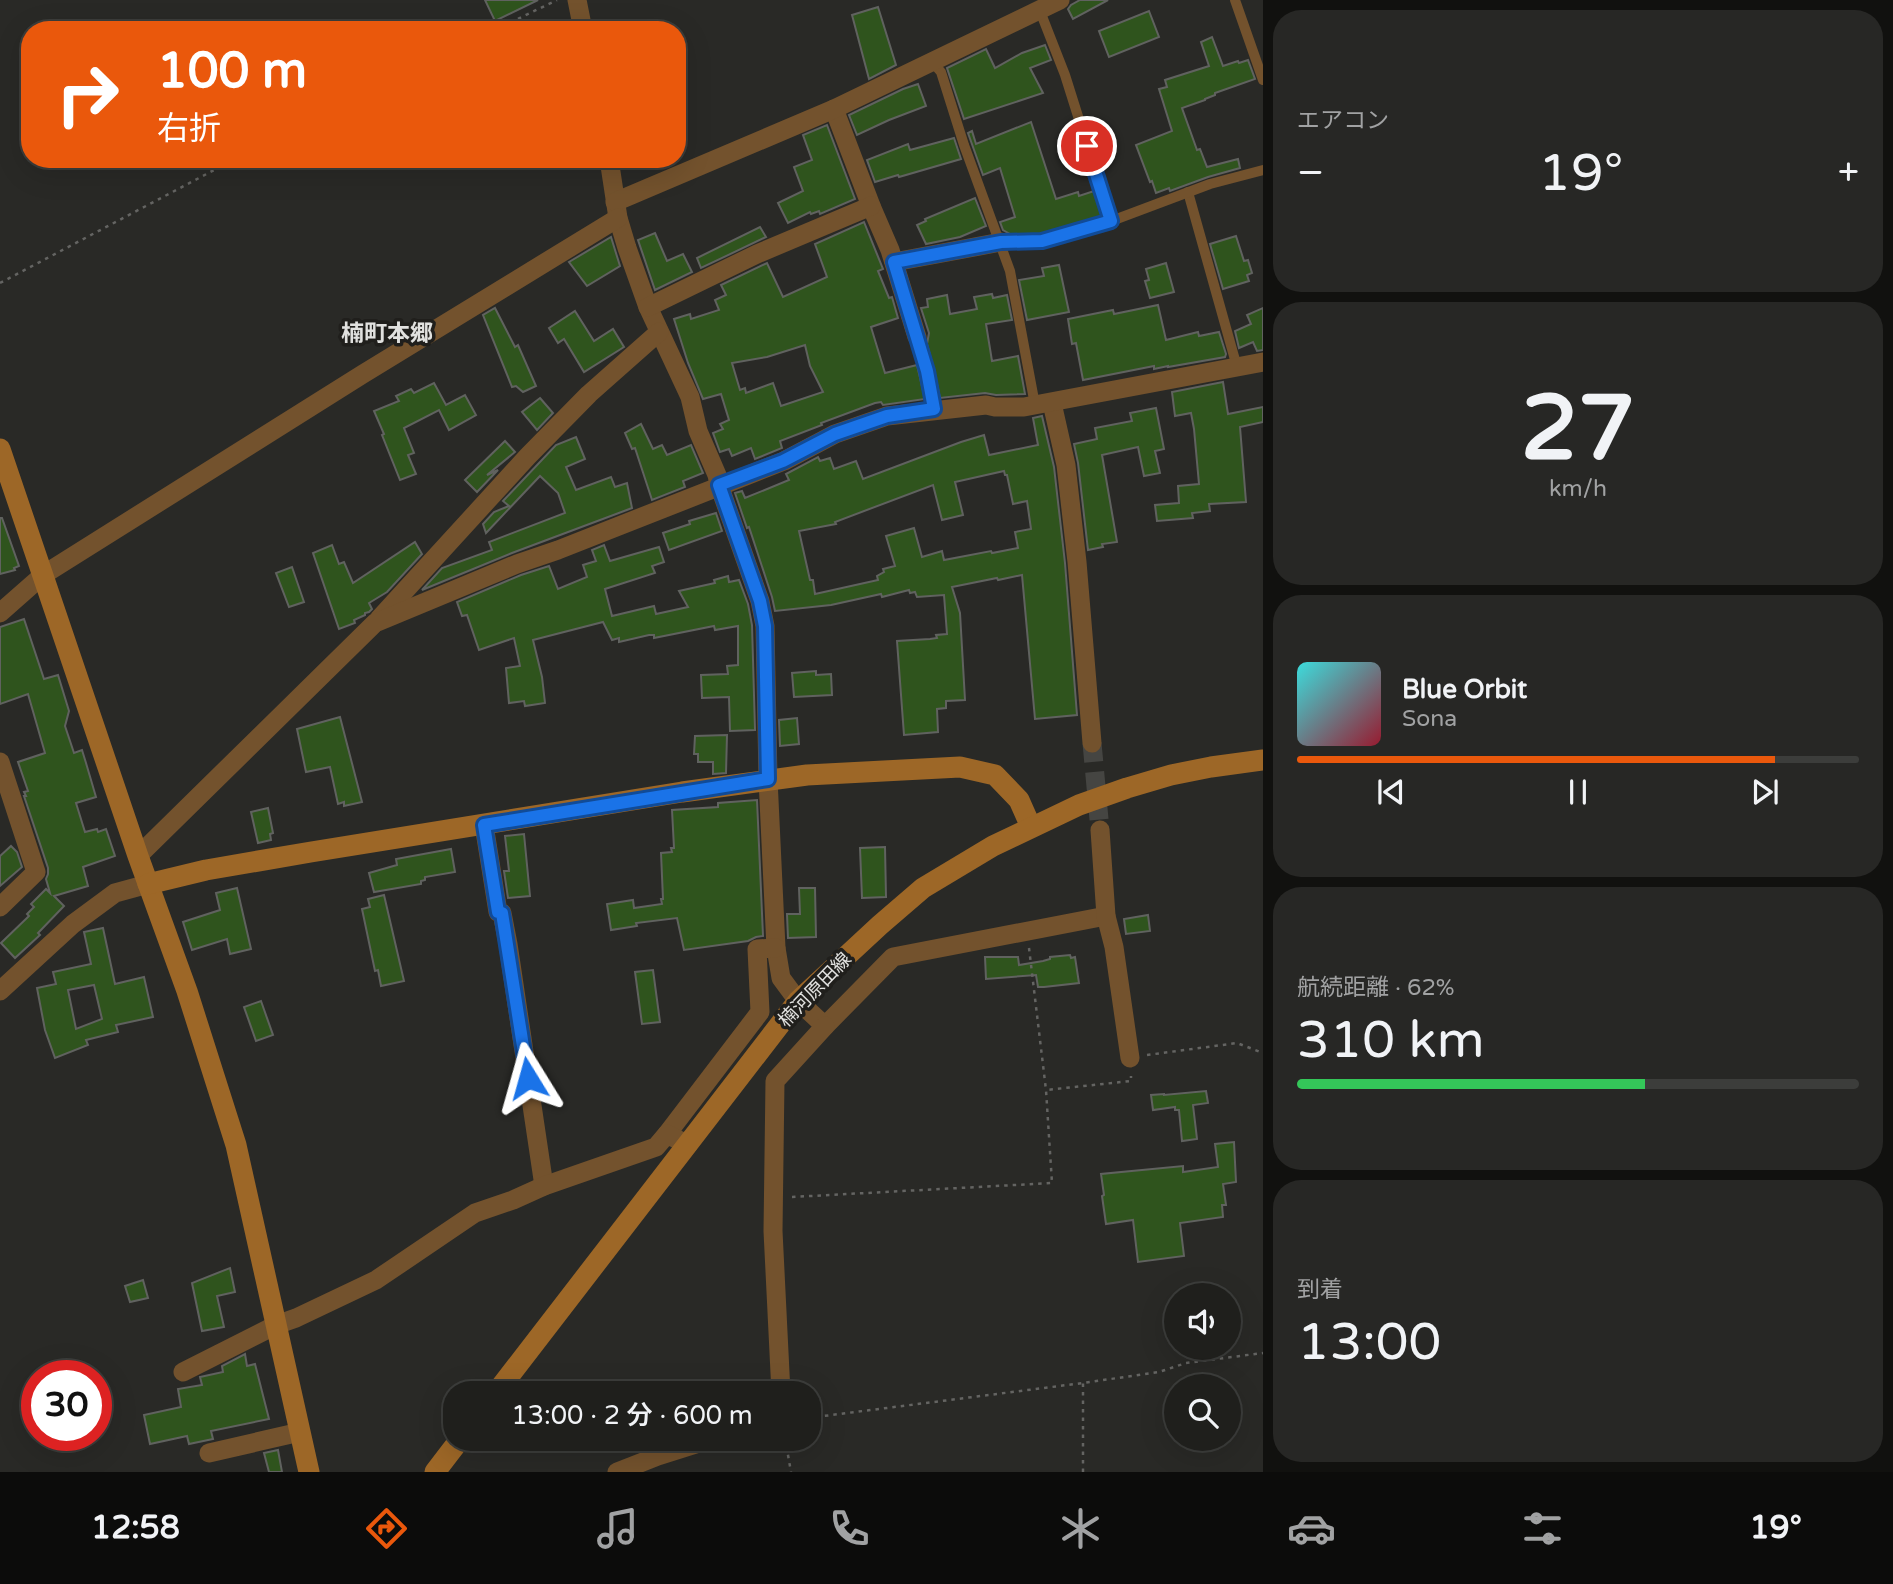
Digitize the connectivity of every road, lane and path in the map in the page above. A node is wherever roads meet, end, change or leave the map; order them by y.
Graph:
1 (556, 0) edge
2 (577, 0) edge
3 (1060, 0) edge
4 (1235, 0) edge
5 (1040, 10) junction
6 (513, 21) edge
7 (581, 21) edge
8 (932, 62) junction
9 (1263, 80) edge
10 (834, 109) junction
11 (218, 168) edge
12 (610, 168) edge
13 (1263, 170) edge
14 (1188, 192) junction
15 (871, 206) junction
16 (617, 210) junction
17 (1111, 221) junction
18 (1001, 242) junction
19 (894, 262) junction
20 (0, 284) edge
21 (648, 307) junction
22 (659, 332) junction
23 (917, 337) joint
24 (1263, 362) edge
25 (1237, 367) junction
26 (1044, 404) junction
27 (934, 409) junction
28 (0, 449) edge
29 (719, 485) junction
30 (43, 575) junction
31 (0, 613) edge
32 (375, 623) junction
33 (1092, 743) tunnel mouth
34 (1263, 760) edge
35 (0, 764) edge
36 (768, 779) junction
37 (484, 825) junction
38 (1031, 827) junction
39 (1100, 830) tunnel mouth
40 (138, 856) junction
41 (148, 884) junction
42 (0, 907) edge
43 (1106, 916) junction
44 (1027, 932) junction
45 (776, 948) junction
46 (0, 992) edge
47 (798, 1001) junction
48 (825, 1027) junction
49 (1263, 1054) edge
50 (1130, 1058) junction
51 (1046, 1090) junction
52 (667, 1134) junction
53 (688, 1145) junction
54 (544, 1186) junction
55 (775, 1198) junction
56 (276, 1325) junction
57 (1263, 1353) edge
58 (183, 1372) dead end
59 (505, 1381) edge
60 (780, 1381) edge
61 (1083, 1383) junction
62 (821, 1416) edge
63 (300, 1432) junction
64 (451, 1451) edge
65 (674, 1451) edge
66 (787, 1451) edge
67 (209, 1453) dead end
68 (309, 1472) edge
69 (435, 1472) edge
70 (617, 1472) edge
71 (791, 1472) edge
72 (1083, 1472) edge

1 - 6 path
2 - 7 street
3 - 5 street
4 - 9 lane
5 - 8 street
5 - 17 lane
8 - 10 street
8 - 18 lane
10 - 15 street
10 - 16 street
11 - 20 path
12 - 16 street
13 - 14 lane
14 - 17 lane
14 - 25 lane
15 - 19 street
15 - 21 street
16 - 21 street
16 - 30 street
17 - 18 lane
18 - 19 street
18 - 26 lane
19 - 23 street
21 - 22 street
22 - 29 street
22 - 32 street
23 - 27 lane
24 - 25 street
25 - 26 street
26 - 27 street
26 - 33 street
27 - 29 street
28 - 30 street
29 - 32 street
29 - 36 street
30 - 31 street
30 - 40 street
32 - 40 street
34 - 38 street, 楠河原田線
35 - 42 street
36 - 37 street
36 - 38 street
36 - 45 street
37 - 41 street
37 - 54 street
38 - 47 street, 楠河原田線
39 - 43 street
40 - 41 street
41 - 46 street
41 - 56 street
43 - 44 street
43 - 50 street
44 - 48 street
44 - 51 path
45 - 47 street
45 - 52 street
47 - 48 street
47 - 53 street, 楠河原田線
48 - 55 street
49 - 50 path
50 - 51 path
51 - 55 path
52 - 53 street
52 - 54 street
53 - 59 street, 楠河原田線
54 - 56 street
55 - 60 street
56 - 58 street
56 - 63 street
57 - 61 path
61 - 62 path
61 - 72 path
63 - 67 street
63 - 68 street
64 - 69 street
65 - 70 street
66 - 71 path

